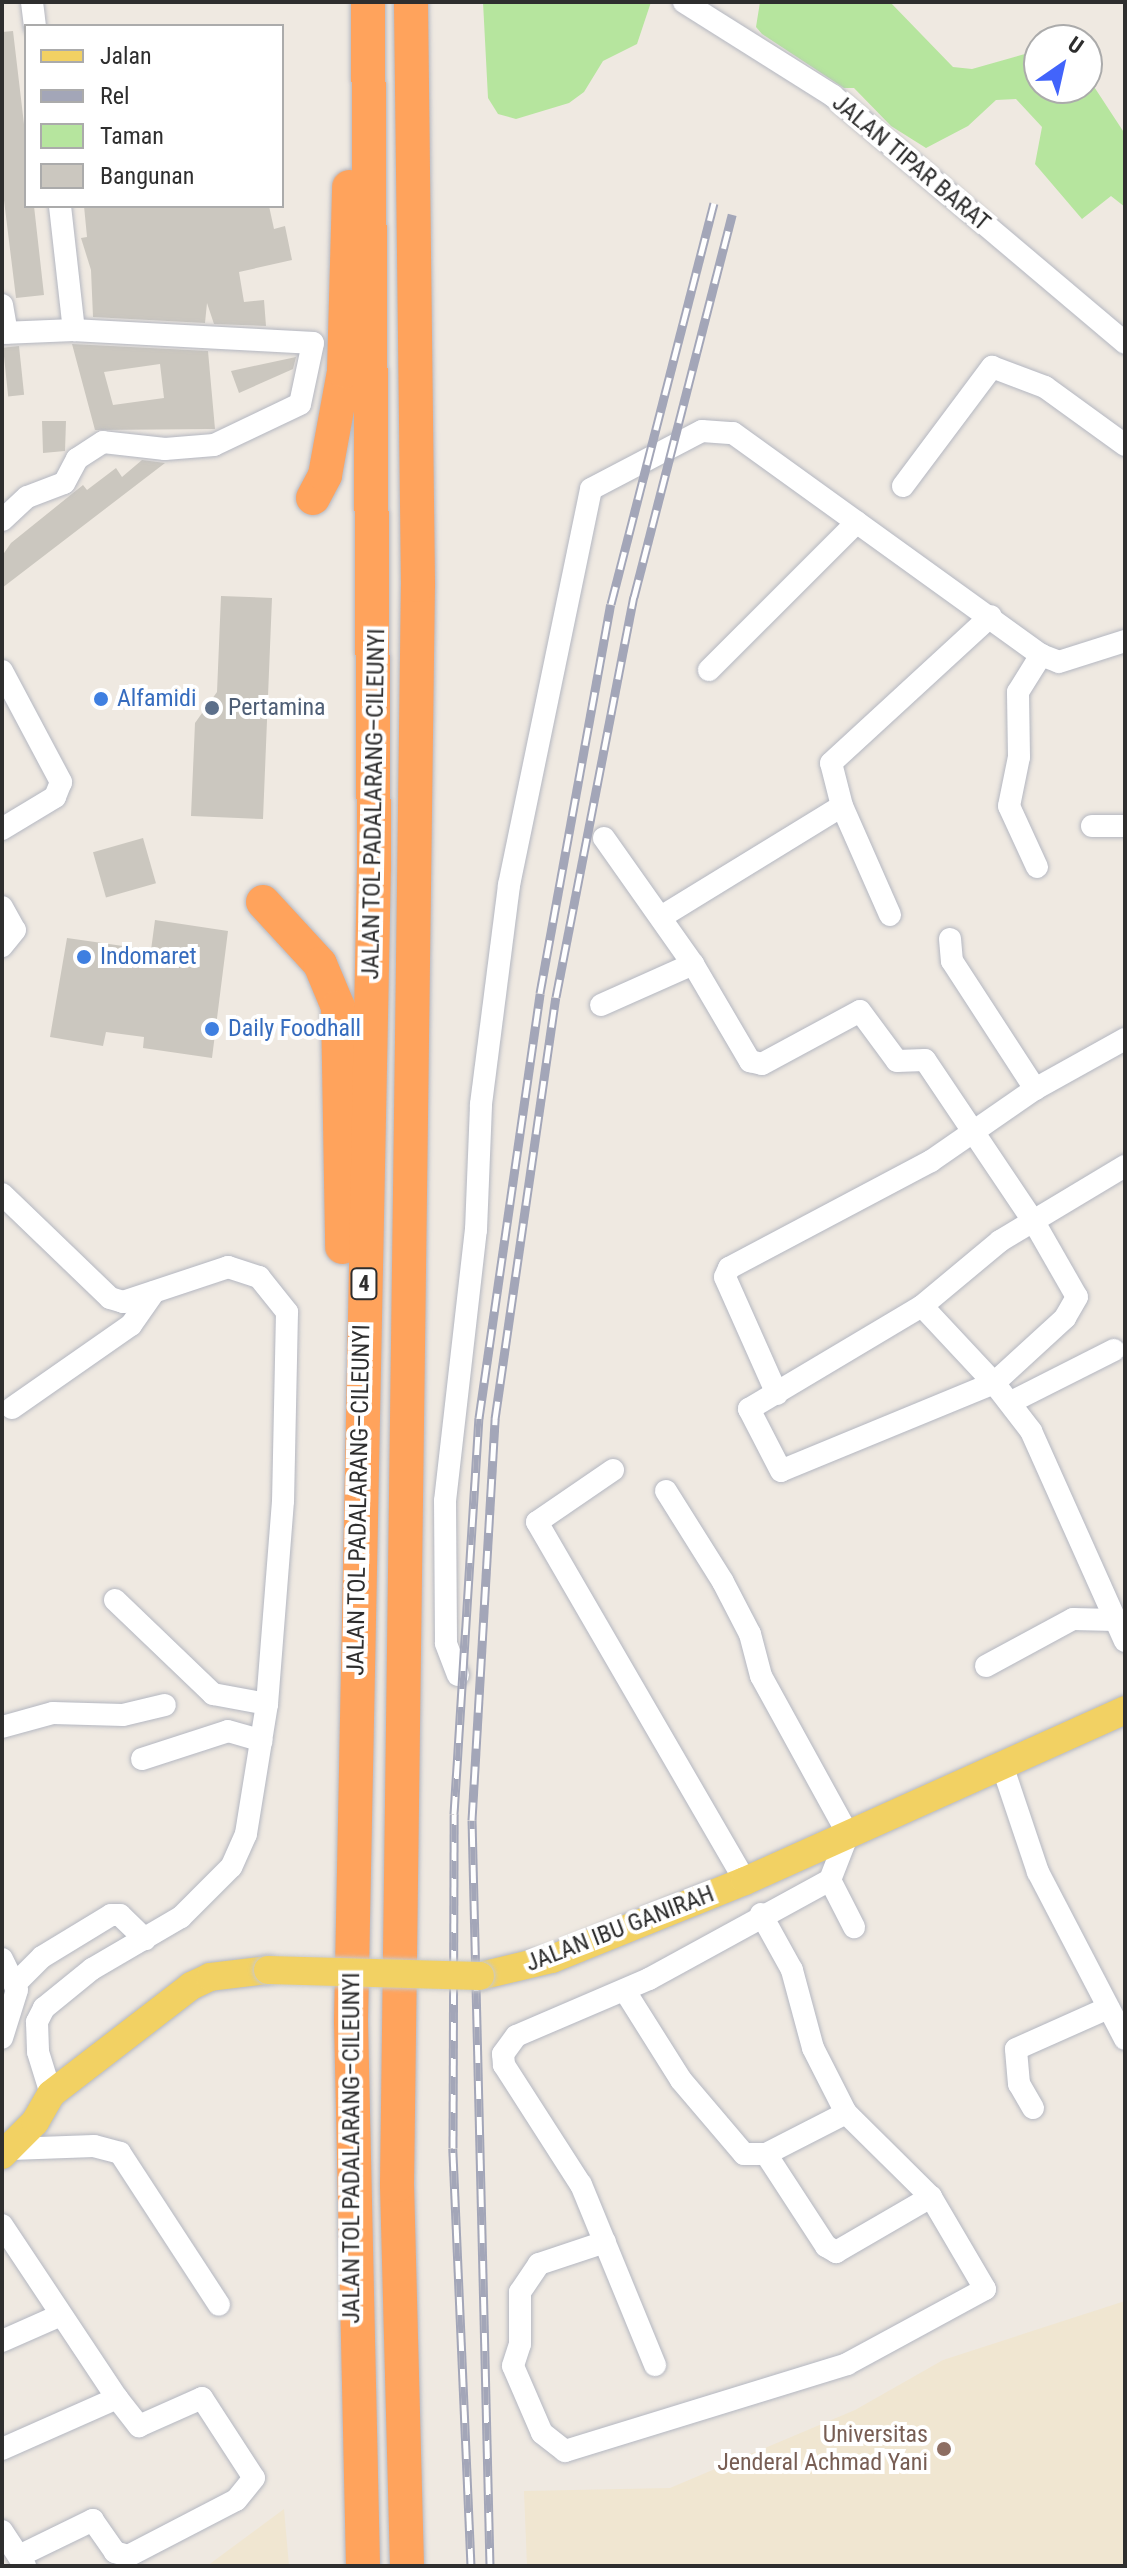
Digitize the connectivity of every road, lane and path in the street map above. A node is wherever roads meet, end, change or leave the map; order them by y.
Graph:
1 (32, 2) edge
2 (368, 2) edge
3 (411, 2) edge
4 (684, 2) edge
5 (35, 24) edge
6 (369, 44) junction
7 (60, 208) edge
8 (2, 305) edge
9 (74, 330) junction
10 (5, 333) edge
11 (1125, 343) edge
12 (1125, 445) edge
13 (903, 486) dead end
14 (313, 498) dead end
15 (2, 520) edge
16 (857, 522) junction
17 (991, 616) junction
18 (1125, 641) edge
19 (1041, 655) junction
20 (709, 670) dead end
21 (2, 671) edge
22 (842, 806) junction
23 (1092, 826) dead end
24 (1125, 826) edge
25 (2, 829) edge
26 (604, 838) dead end
27 (1037, 867) dead end
28 (263, 902) dead end
29 (2, 907) edge
30 (890, 915) dead end
31 (661, 917) junction
32 (950, 939) dead end
33 (2, 946) edge
34 (693, 964) junction
35 (601, 1005) dead end
36 (1125, 1039) edge
37 (1035, 1089) junction
38 (973, 1134) junction
39 (1125, 1166) edge
40 (2, 1194) edge
41 (1034, 1222) junction
42 (154, 1292) junction
43 (922, 1306) junction
44 (1114, 1350) dead end
45 (361, 1377) junction
46 (994, 1383) junction
47 (777, 1394) junction
48 (1013, 1401) junction
49 (12, 1408) dead end
50 (613, 1470) dead end
51 (666, 1491) dead end
52 (115, 1600) dead end
53 (1115, 1620) junction
54 (1125, 1641) edge
55 (986, 1666) dead end
56 (458, 1675) dead end
57 (267, 1704) junction
58 (165, 1705) dead end
59 (1125, 1710) edge
60 (2, 1727) edge
61 (262, 1741) junction
62 (142, 1759) dead end
63 (1003, 1768) junction
64 (848, 1834) junction
65 (830, 1880) junction
66 (745, 1881) junction
67 (761, 1914) junction
68 (854, 1927) dead end
69 (145, 1939) junction
70 (2, 1959) edge
71 (17, 1982) junction
72 (625, 1991) junction
73 (1108, 2008) junction
74 (2, 2038) edge
75 (1125, 2039) edge
76 (51, 2094) junction
77 (1033, 2108) dead end
78 (846, 2113) junction
79 (6, 2152) edge
80 (766, 2154) junction
81 (931, 2197) junction
82 (2, 2225) edge
83 (605, 2242) junction
84 (219, 2305) dead end
85 (61, 2315) junction
86 (2, 2341) edge
87 (655, 2365) dead end
88 (117, 2398) junction
89 (2, 2449) edge
90 (2, 2531) edge
91 (22, 2561) edge
92 (363, 2566) edge
93 (407, 2566) edge

1 - 5 street
2 - 6 highway, JALAN TOL PADALARANG–CILEUNYI / 4
3 - 93 highway, JALAN TOL PADALARANG–CILEUNYI / 4
4 - 11 street, JALAN TIPAR BARAT
6 - 14 highway
6 - 45 highway, JALAN TOL PADALARANG–CILEUNYI / 4
7 - 9 street
8 - 10 street
9 - 10 street
9 - 15 street
12 - 13 street
16 - 17 street
16 - 20 street
16 - 56 street
17 - 19 street
17 - 22 street
18 - 19 street
19 - 27 street
21 - 25 street
22 - 30 street
22 - 31 street
23 - 24 street
26 - 31 street
28 - 45 highway
29 - 33 street
31 - 34 street
32 - 37 street
34 - 35 street
34 - 38 street
36 - 37 street
37 - 38 street
38 - 41 street
38 - 47 street
39 - 41 street
40 - 42 street
41 - 43 street
41 - 46 street
42 - 49 street
42 - 57 street
43 - 46 street
43 - 47 street
44 - 48 street
45 - 92 highway, JALAN TOL PADALARANG–CILEUNYI / 4
46 - 47 street
46 - 48 street
48 - 53 street
50 - 66 street
51 - 64 street
52 - 57 street
53 - 54 street
53 - 55 street
57 - 61 street
58 - 60 street
59 - 63 main road, JALAN IBU GANIRAH
61 - 62 street
61 - 69 street
63 - 64 main road, JALAN IBU GANIRAH
63 - 73 street
64 - 65 street
64 - 66 main road, JALAN IBU GANIRAH
65 - 67 street
65 - 68 street
66 - 76 main road, JALAN IBU GANIRAH, bridge
67 - 72 street
67 - 78 street
69 - 71 street
69 - 76 street
70 - 71 street
71 - 74 street
72 - 80 street
72 - 83 street
73 - 75 street
73 - 77 street
76 - 79 main road, JALAN IBU GANIRAH
78 - 80 street
78 - 81 street
79 - 84 street
80 - 81 street
81 - 83 street
82 - 85 street
83 - 87 street
85 - 86 street
85 - 88 street
88 - 89 street
88 - 91 street
90 - 91 street

